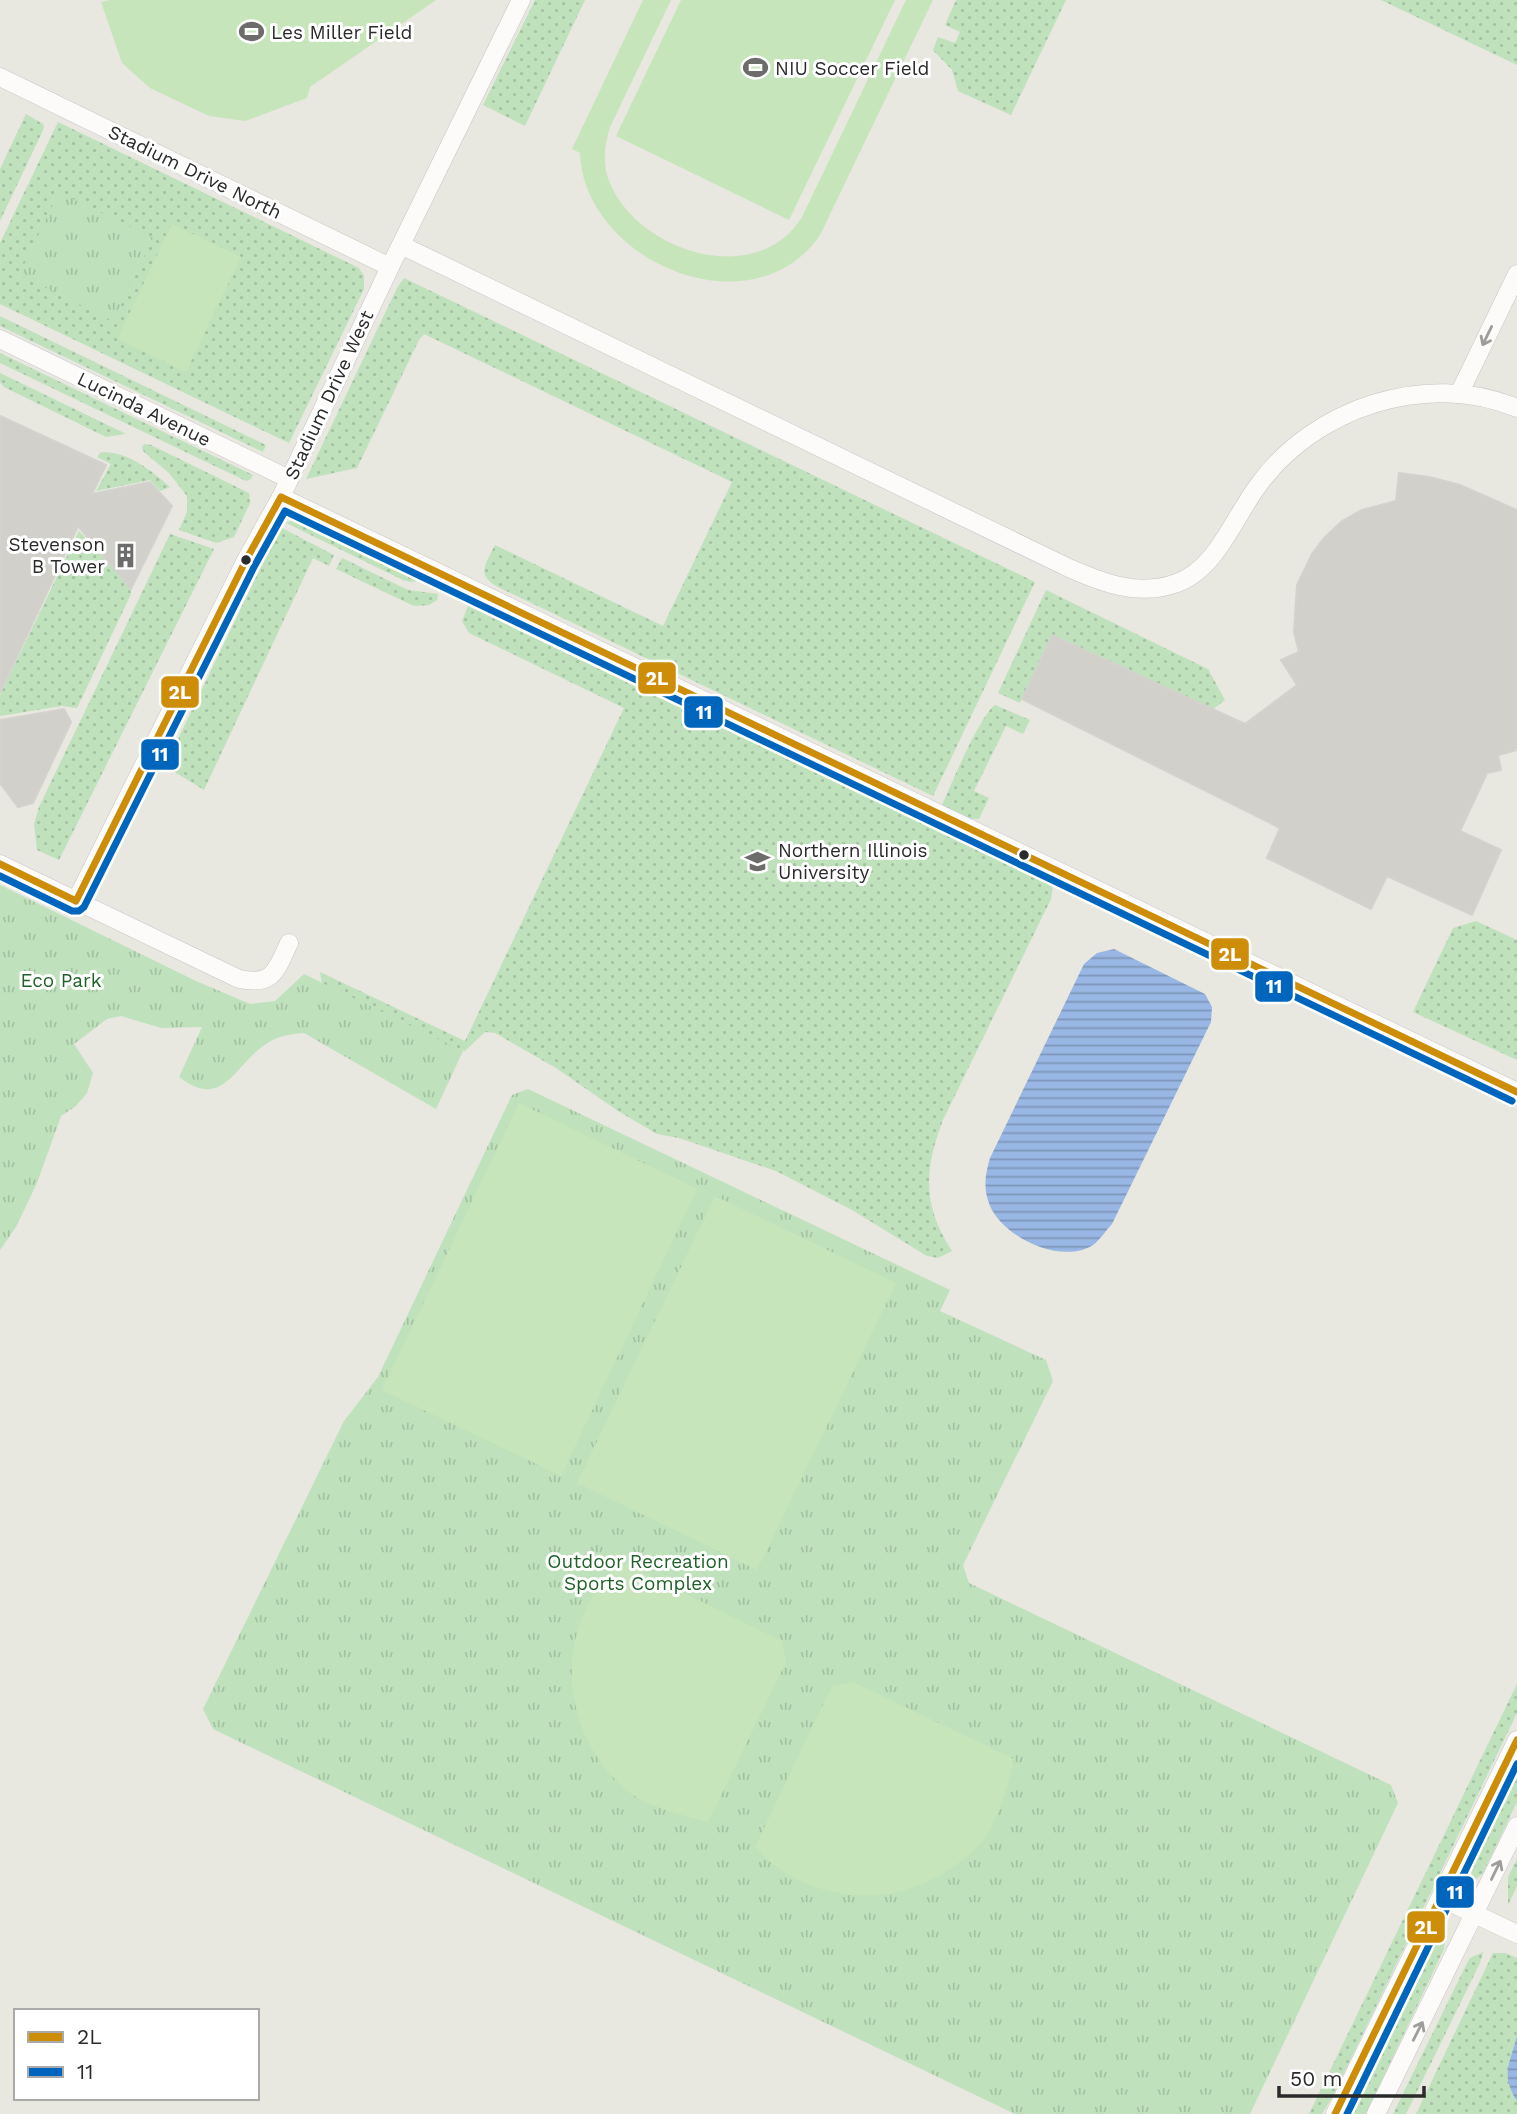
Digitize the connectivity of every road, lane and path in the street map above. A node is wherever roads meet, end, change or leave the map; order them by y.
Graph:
1 (521, 0) edge
2 (0, 77) edge
3 (401, 245) junction
4 (390, 267) junction
5 (1517, 274) edge
6 (0, 340) edge
7 (1459, 394) junction
8 (1517, 408) edge
9 (289, 479) junction
10 (281, 498) junction
11 (0, 864) edge
12 (76, 901) junction
13 (289, 943) dead end
14 (1517, 1092) edge
15 (1517, 1740) edge
16 (1517, 1826) edge
17 (1441, 1898) junction
18 (1475, 1914) junction
19 (1517, 1934) edge
20 (1335, 2114) edge
21 (1376, 2114) edge

1 - 3 street, Stadium Drive West
2 - 4 street, Stadium Drive North
3 - 4 street, Stadium Drive West
3 - 7 street
4 - 9 street, Stadium Drive West
5 -> 7 street
6 - 9 street, Lucinda Avenue
7 - 8 street
9 - 10 street, Stadium Drive West
10 - 12 street, Stadium Drive West
10 - 14 street
11 - 12 street
12 - 13 street
15 - 17 street
18 -> 16 street
17 - 18 street
17 - 20 street
18 - 19 street
21 -> 18 street

